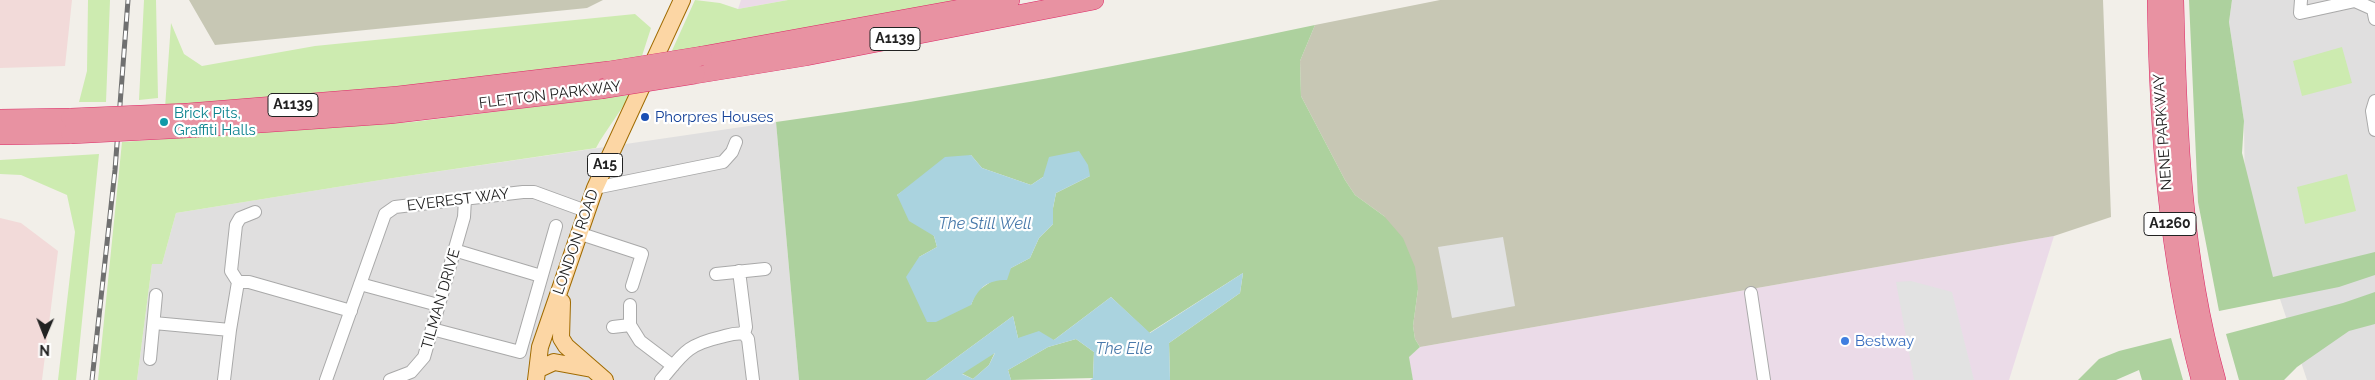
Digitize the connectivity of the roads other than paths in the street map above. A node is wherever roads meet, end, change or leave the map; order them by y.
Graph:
1 (682, 0) edge
2 (1010, 0) edge
3 (1094, 0) edge
4 (2157, 0) edge
5 (2174, 0) edge
6 (2301, 0) edge
7 (2375, 19) edge
8 (453, 99) junction
9 (2375, 101) edge
10 (0, 119) edge
11 (188, 120) junction
12 (71, 126) junction
13 (2375, 130) edge
14 (0, 137) edge
15 (736, 142) dead end
16 (595, 188) junction
17 (465, 199) junction
18 (586, 210) junction
19 (255, 212) dead end
20 (556, 226) dead end
21 (578, 233) junction
22 (2172, 243) junction
23 (454, 250) junction
24 (765, 269) dead end
25 (739, 271) junction
26 (716, 274) dead end
27 (541, 276) junction
28 (238, 282) junction
29 (564, 282) junction
30 (360, 284) junction
31 (632, 286) dead end
32 (1751, 293) dead end
33 (156, 295) dead end
34 (2198, 304) junction
35 (438, 305) junction
36 (630, 305) dead end
37 (351, 311) junction
38 (154, 323) junction
39 (630, 325) junction
40 (613, 327) dead end
41 (432, 329) junction
42 (230, 330) junction
43 (744, 334) junction
44 (150, 359) dead end
45 (538, 374) edge
46 (599, 375) edge
47 (668, 375) edge
48 (224, 380) edge
49 (326, 380) edge
50 (390, 380) edge
51 (753, 380) edge
52 (1764, 380) edge
53 (2188, 380) edge
54 (2201, 380) edge
55 (2216, 380) edge
56 (2229, 380) edge

1 - 16 main road, LONDON ROAD / A15
2 - 8 highway, FLETTON PARKWAY / A1139, bridge
3 - 8 highway, FLETTON PARKWAY / A1139, bridge
4 - 22 highway, NENE PARKWAY / A1260
5 - 34 highway, NENE PARKWAY / A1260
6 - 7 street
8 - 11 highway, FLETTON PARKWAY / A1139
8 - 11 highway, FLETTON PARKWAY / A1139
9 - 13 street
10 - 12 highway, FLETTON PARKWAY / A1139
11 - 12 highway, FLETTON PARKWAY / A1139, bridge
12 - 14 highway, FLETTON PARKWAY / A1139
15 - 16 street
16 - 18 main road, LONDON ROAD / A15
17 - 18 street, EVEREST WAY
17 - 23 street, TILMAN DRIVE
17 - 30 street, EVEREST WAY
18 - 21 main road, LONDON ROAD / A15
19 - 28 street
20 - 27 street
21 - 29 main road, LONDON ROAD / A15
21 - 31 street
22 - 53 highway
22 - 54 highway, NENE PARKWAY / A1260
23 - 27 street
23 - 35 street, TILMAN DRIVE
24 - 25 street
25 - 26 street
25 - 43 street
27 - 41 street
28 - 37 street
28 - 42 street
29 - 45 main road, LONDON ROAD / A15
29 - 46 main road
30 - 35 street
30 - 37 street, EVEREST WAY
32 - 52 street
33 - 38 street
34 - 55 highway, NENE PARKWAY / A1260
34 - 56 highway
35 - 41 street, TILMAN DRIVE
36 - 39 street
37 - 49 street, EVEREST WAY
38 - 42 street
38 - 44 street
39 - 40 street
39 - 47 street
41 - 50 street, TILMAN DRIVE
42 - 48 street
43 - 47 street
43 - 51 street
45 - 46 main road

